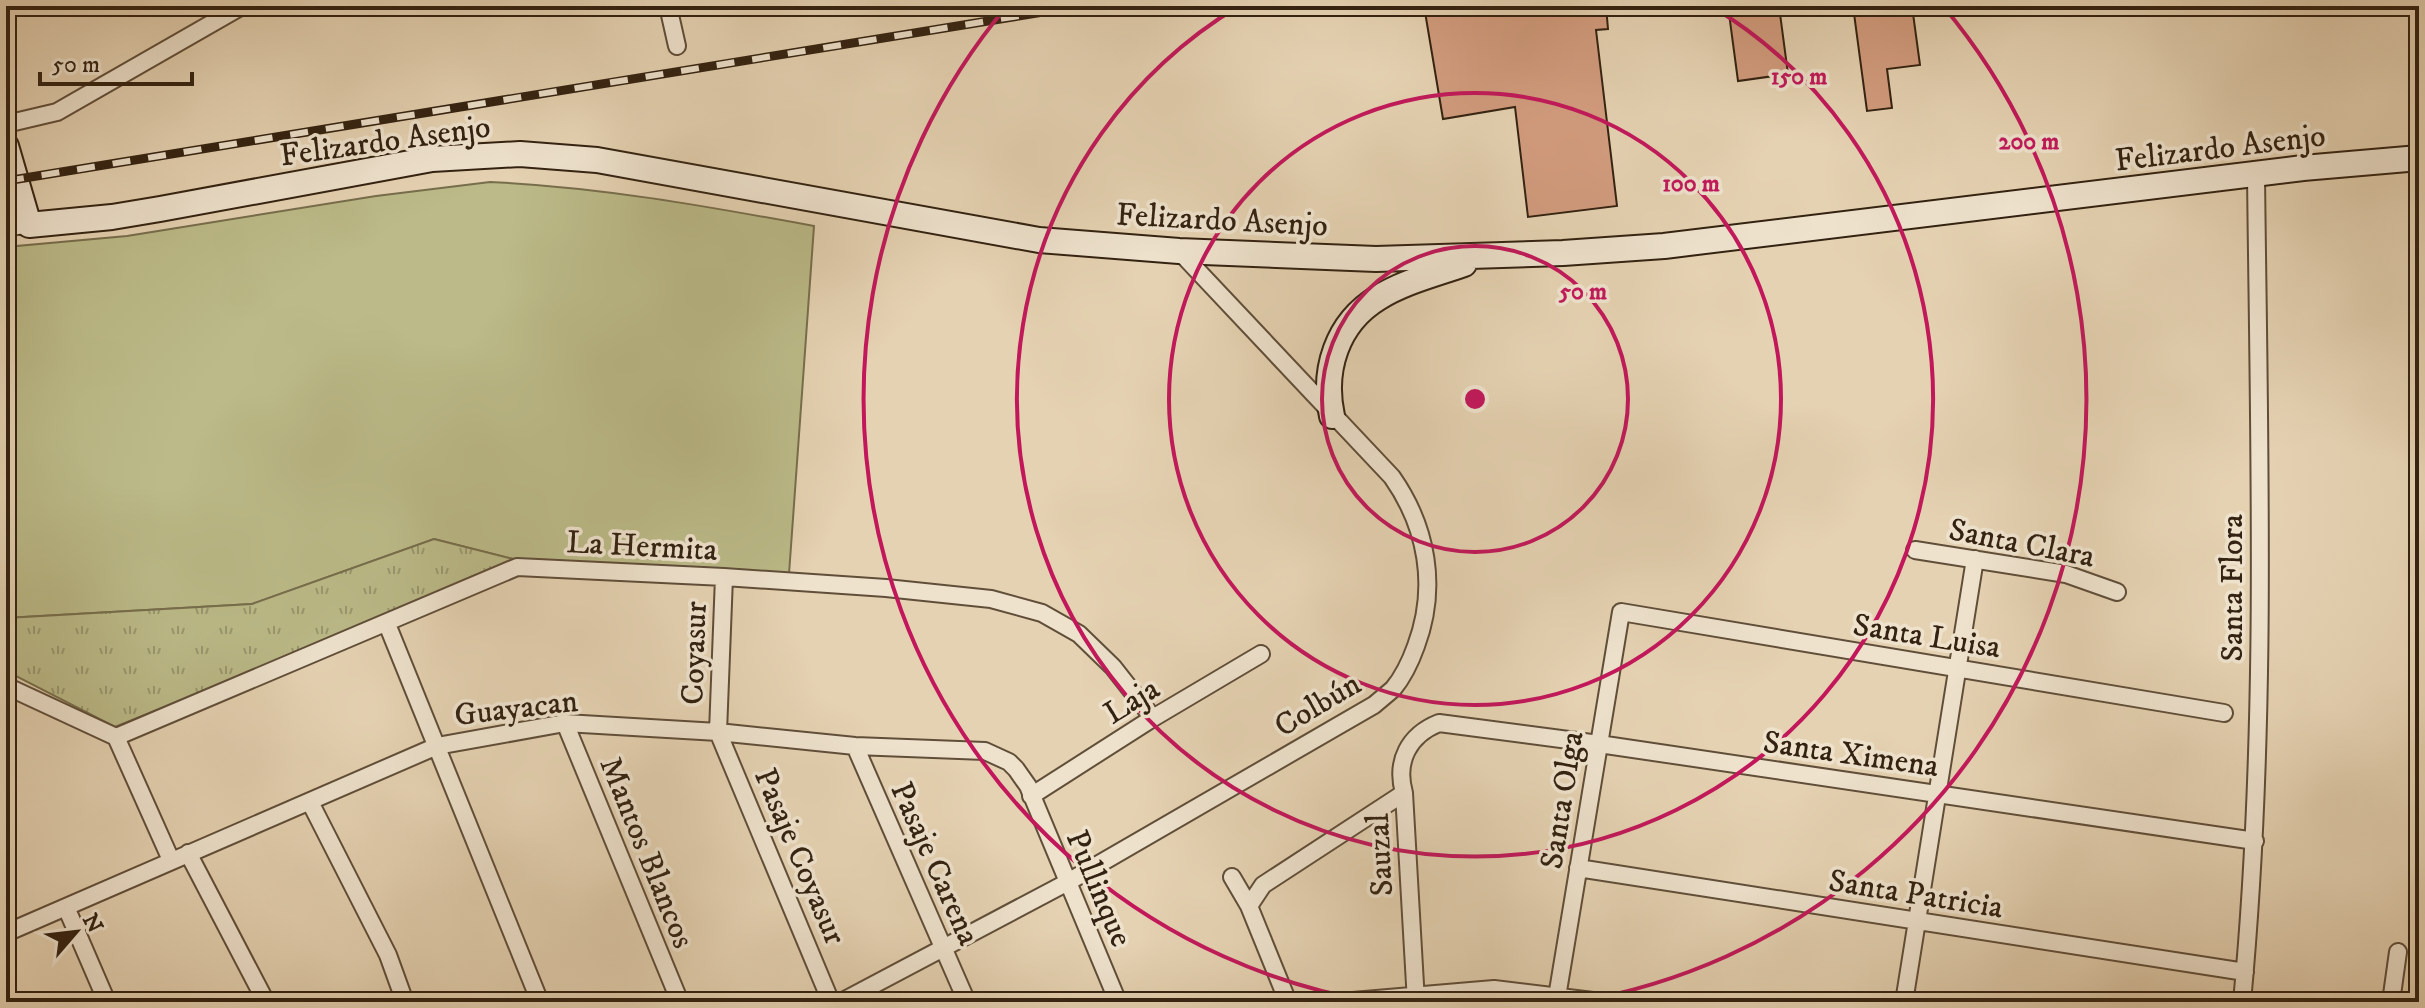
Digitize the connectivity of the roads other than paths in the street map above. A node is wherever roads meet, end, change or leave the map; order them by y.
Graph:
1 (242, 6) edge
2 (668, 6) edge
3 (677, 46) dead end
4 (6, 124) edge
5 (6, 146) edge
6 (2419, 158) edge
7 (2256, 174) junction
8 (18, 226) edge
9 (1179, 251) junction
10 (1481, 257) junction
11 (1332, 416) junction
12 (1915, 550) dead end
13 (1975, 559) junction
14 (724, 577) junction
15 (2117, 592) dead end
16 (1621, 612) joint
17 (387, 624) junction
18 (1261, 654) dead end
19 (1958, 669) junction
20 (6, 686) edge
21 (2224, 713) dead end
22 (1153, 718) junction
23 (565, 723) junction
24 (1439, 723) joint
25 (718, 732) junction
26 (116, 737) junction
27 (1599, 744) junction
28 (437, 746) junction
29 (855, 746) junction
30 (1404, 793) junction
31 (1938, 794) junction
32 (1031, 796) junction
33 (310, 802) junction
34 (2255, 841) junction
35 (188, 853) junction
36 (171, 860) junction
37 (1578, 868) junction
38 (1232, 877) dead end
39 (1068, 882) junction
40 (1249, 906) junction
41 (66, 907) junction
42 (1918, 921) junction
43 (6, 933) edge
44 (943, 948) junction
45 (2398, 952) dead end
46 (2245, 972) junction
47 (1557, 997) junction
48 (1416, 1000) edge
49 (107, 1002) edge
50 (266, 1002) edge
51 (405, 1002) edge
52 (540, 1002) edge
53 (680, 1002) edge
54 (831, 1002) edge
55 (841, 1002) edge
56 (967, 1002) edge
57 (1118, 1002) edge
58 (1288, 1002) edge
59 (1341, 1002) edge
60 (1601, 1002) edge
61 (1904, 1002) edge
62 (2242, 1002) edge
63 (2391, 1002) edge

1 - 4 street
2 - 3 street
5 - 8 street
6 - 7 street, Felizardo Asenjo
7 - 10 street, Felizardo Asenjo
7 - 34 street, Santa Flora
8 - 9 street, Felizardo Asenjo
9 - 10 street, Felizardo Asenjo
9 - 11 street, Colbún
10 - 11 street
11 - 39 street, Colbún
12 - 13 street, Santa Clara
13 - 15 street, Santa Clara
13 - 19 street
14 - 17 street, La Hermita
14 - 22 street, La Hermita
14 - 25 street, Coyasur
16 - 19 street, Santa Luisa
16 - 27 street, Santa Olga
17 - 26 street, La Hermita
17 - 28 street
18 - 22 street, Laja
19 - 21 street, Santa Luisa
19 - 31 street
20 - 26 street
22 - 32 street, Laja
23 - 25 street, Guayacan
23 - 28 street, Guayacan
23 - 53 street, Mantos Blancos
24 - 27 street, Santa Ximena
24 - 30 street, Sauzal
25 - 29 street, Guayacan
25 - 54 street, Pasaje Coyasur
26 - 36 street
27 - 31 street, Santa Ximena
27 - 37 street, Santa Olga
28 - 33 street, Guayacan
28 - 52 street
29 - 32 street, Guayacan
29 - 44 street, Pasaje Carena
30 - 40 street
30 - 48 street, Sauzal
31 - 34 street, Santa Ximena
31 - 42 street
32 - 39 street, Pullinque
33 - 35 street, Guayacan
33 - 51 street
34 - 46 street, Santa Flora
35 - 36 street, Guayacan
35 - 50 street
36 - 41 street, Guayacan
37 - 42 street, Santa Patricia
37 - 47 street, Santa Olga
38 - 40 street
39 - 44 street, Colbún
39 - 57 street, Pullinque
40 - 58 street
41 - 43 street, Guayacan
41 - 49 street
42 - 46 street, Santa Patricia
42 - 61 street
44 - 55 street, Colbún
44 - 56 street, Pasaje Carena
45 - 63 street
46 - 62 street, Santa Flora
47 - 48 street
47 - 60 street
48 - 59 street

